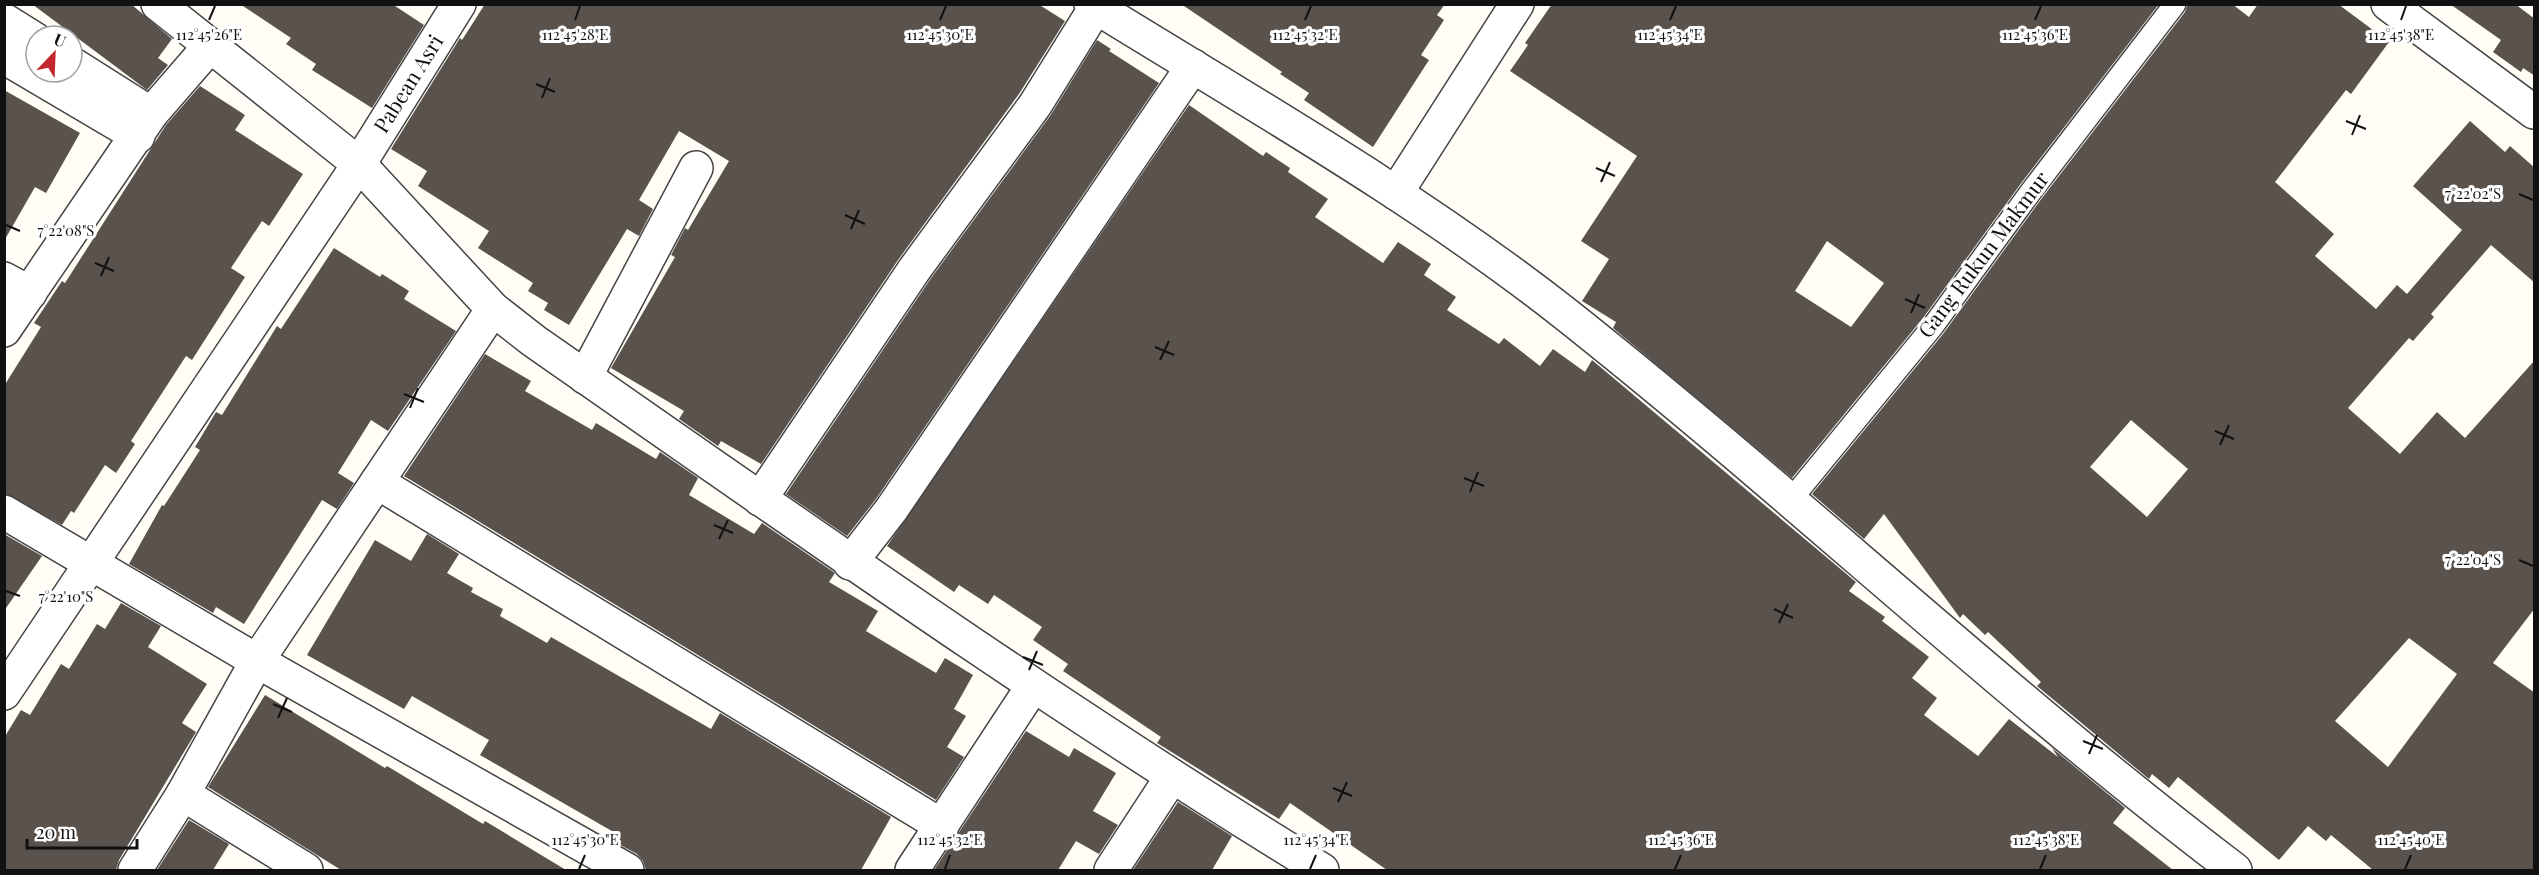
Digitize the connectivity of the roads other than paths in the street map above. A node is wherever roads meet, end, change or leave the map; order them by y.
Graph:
1 (158, 4) edge
2 (459, 4) edge
3 (1517, 4) edge
4 (2175, 4) edge
5 (2388, 4) edge
6 (1094, 6) edge
7 (4, 20) edge
8 (24, 32) edge
9 (210, 47) junction
10 (4, 57) edge
11 (1193, 66) junction
12 (84, 74) edge
13 (2535, 112) edge
14 (144, 125) junction
15 (359, 164) junction
16 (696, 168) dead end
17 (1396, 193) junction
18 (17, 286) edge
19 (493, 309) junction
20 (4, 330) edge
21 (585, 376) junction
22 (376, 482) junction
23 (760, 499) junction
24 (1789, 502) junction
25 (4, 512) edge
26 (850, 563) junction
27 (91, 564) junction
28 (256, 661) junction
29 (1033, 686) junction
30 (4, 693) edge
31 (1171, 778) junction
32 (183, 794) junction
33 (942, 826) junction
34 (135, 870) edge
35 (306, 870) edge
36 (627, 870) edge
37 (912, 870) edge
38 (1111, 870) edge
39 (1322, 870) edge
40 (2235, 870) edge

1 - 9 street
2 - 15 street, Pabean Asri
3 - 17 street
4 - 24 lane, Gang Rukun Makmur
5 - 13 street
6 - 11 street
6 - 23 street
7 - 8 street
9 - 14 street
9 - 15 street
10 - 14 street
11 - 17 street
11 - 26 street
12 - 14 street
14 - 18 street
15 - 19 street
15 - 27 street, Pabean Asri
16 - 21 street
17 - 24 street
18 - 20 street
19 - 21 street
19 - 22 street
21 - 23 street
22 - 28 street
22 - 33 street
23 - 26 street
24 - 40 street
25 - 27 street
26 - 29 street
27 - 28 street
27 - 30 street, Pabean Asri
28 - 32 street
28 - 36 street
29 - 31 street
29 - 33 street
31 - 38 street
31 - 39 street
32 - 34 street
32 - 35 street
33 - 37 street

